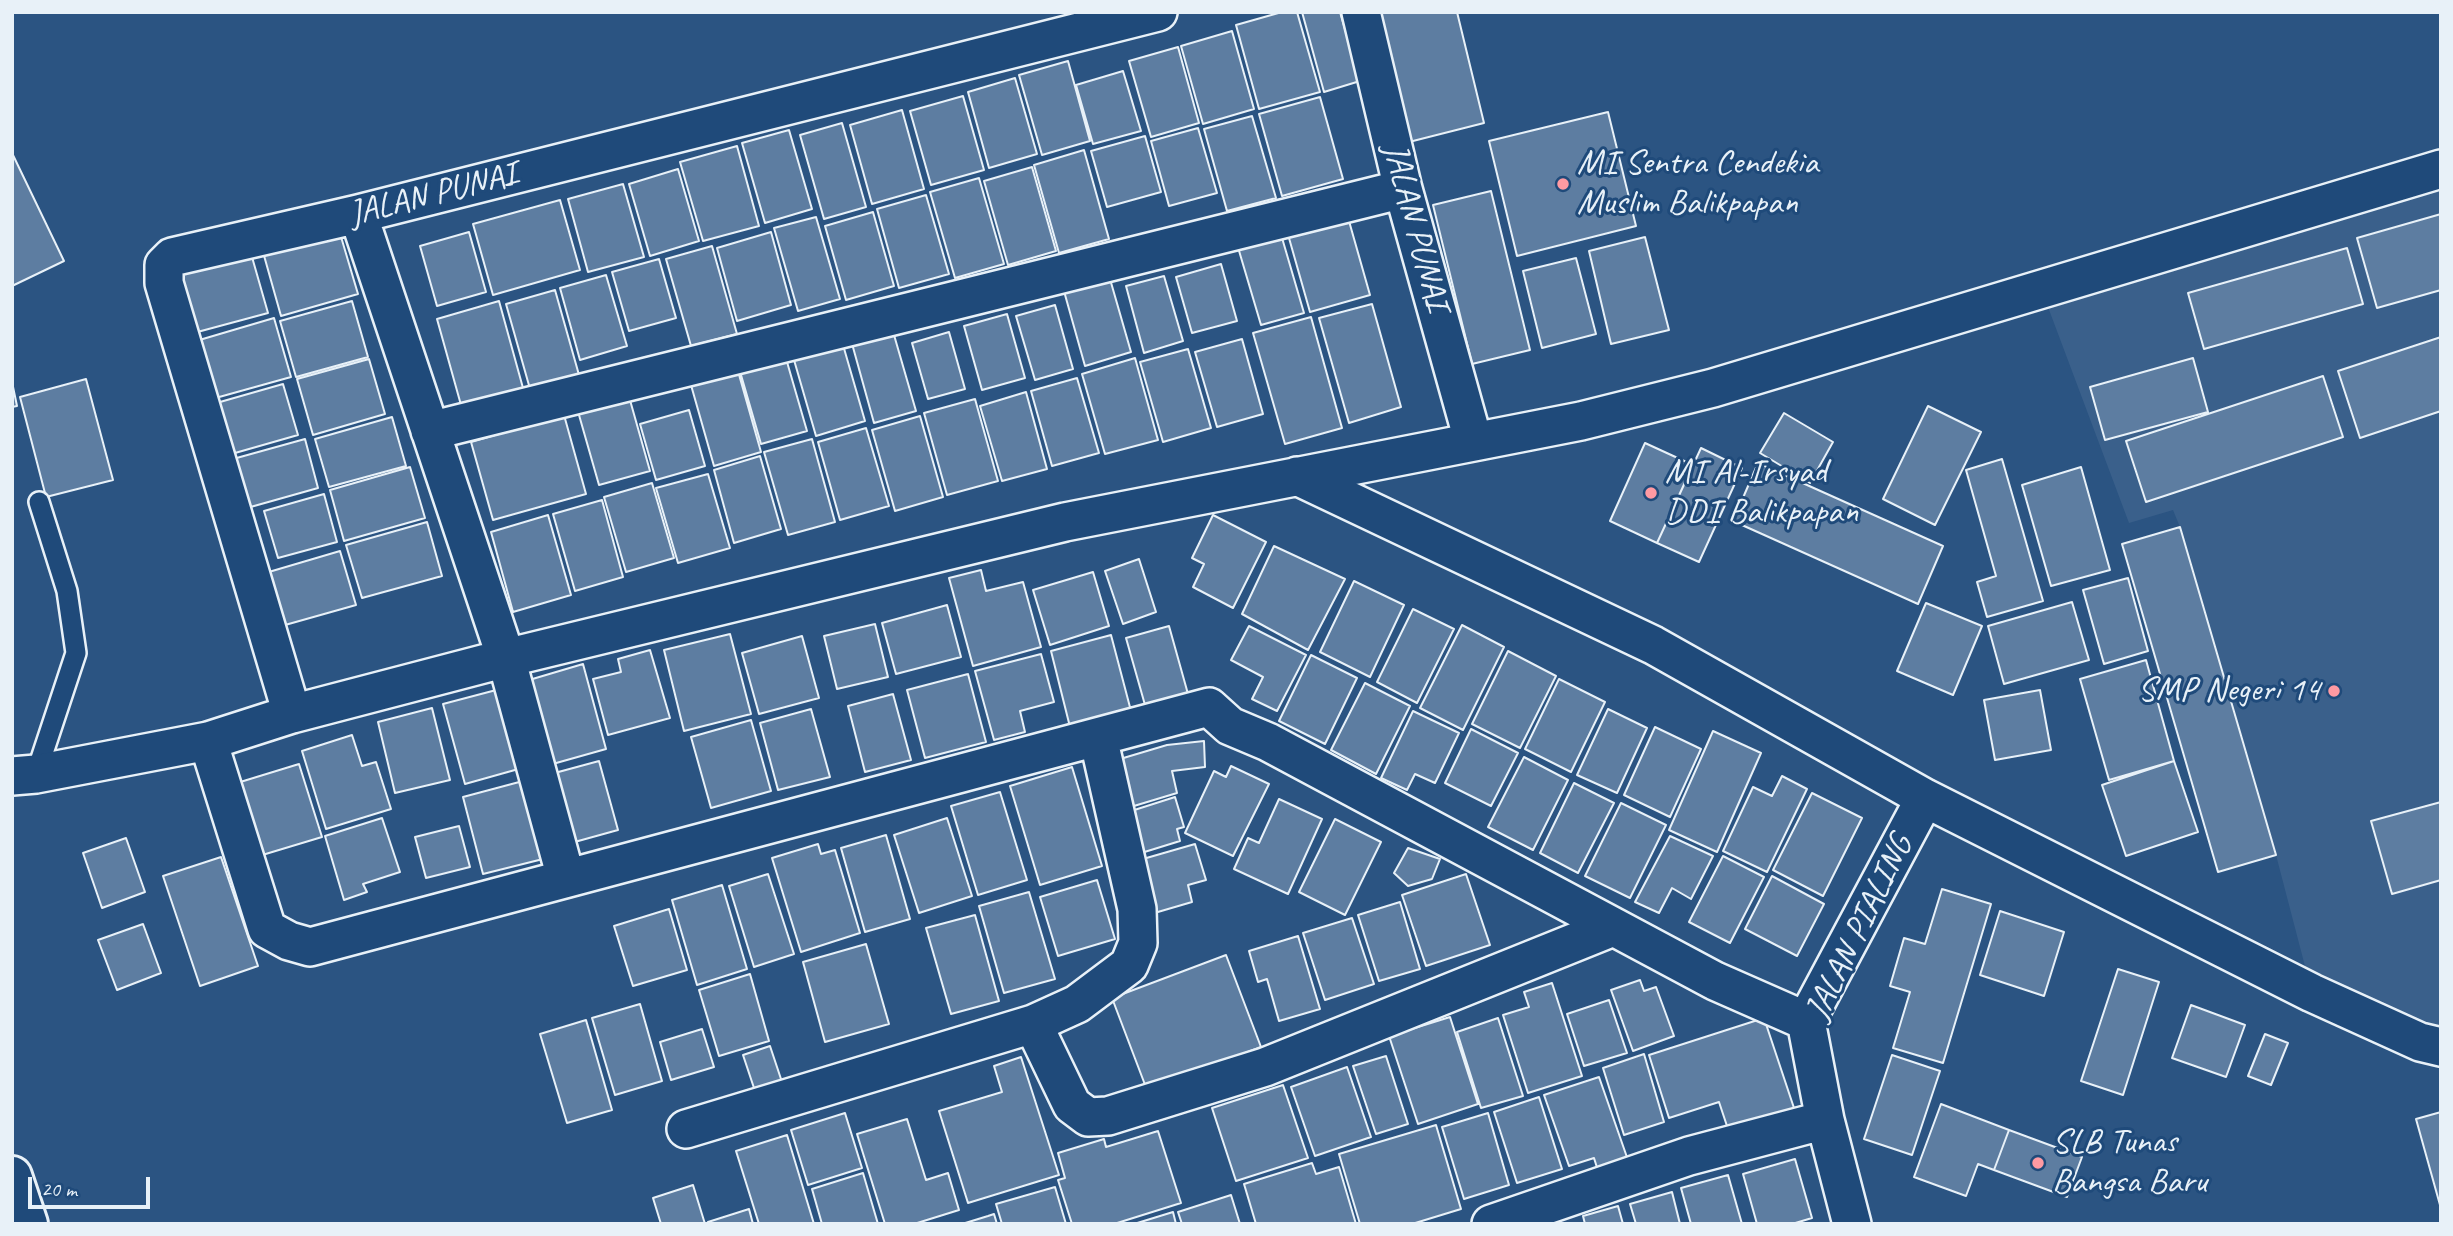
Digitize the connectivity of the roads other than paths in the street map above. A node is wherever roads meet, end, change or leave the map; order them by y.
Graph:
1 (1158, 12) edge
2 (1361, 12) edge
3 (2441, 169) edge
4 (1403, 190) junction
5 (358, 214) junction
6 (430, 431) junction
7 (1473, 440) junction
8 (1297, 476) junction
9 (39, 502) dead end
10 (506, 658) junction
11 (292, 714) junction
12 (1098, 737) junction
13 (208, 741) junction
14 (24, 775) edge
15 (1925, 798) junction
16 (566, 878) junction
17 (1613, 927) junction
18 (1806, 1021) junction
19 (1033, 1024) junction
20 (2441, 1047) edge
21 (1825, 1120) junction
22 (686, 1129) dead end
23 (12, 1176) edge
24 (28, 1224) edge
25 (1491, 1224) edge
26 (1852, 1224) edge

1 - 5 street, JALAN PUNAI
2 - 4 street, JALAN PUNAI
3 - 7 street
4 - 6 street
4 - 7 street, JALAN PUNAI
5 - 6 street
5 - 11 street, JALAN PUNAI
6 - 10 street
7 - 8 street
8 - 10 street
8 - 15 street
9 - 14 lane
10 - 11 street
10 - 16 street
11 - 13 street
12 - 16 street
12 - 17 street
12 - 19 street
13 - 14 street
13 - 16 street
15 - 18 street, JALAN PIALING
15 - 20 street
17 - 18 street
17 - 19 street
18 - 21 street, JALAN PIALING
19 - 22 street
21 - 25 street
21 - 26 street, JALAN PIALING
23 - 24 street

